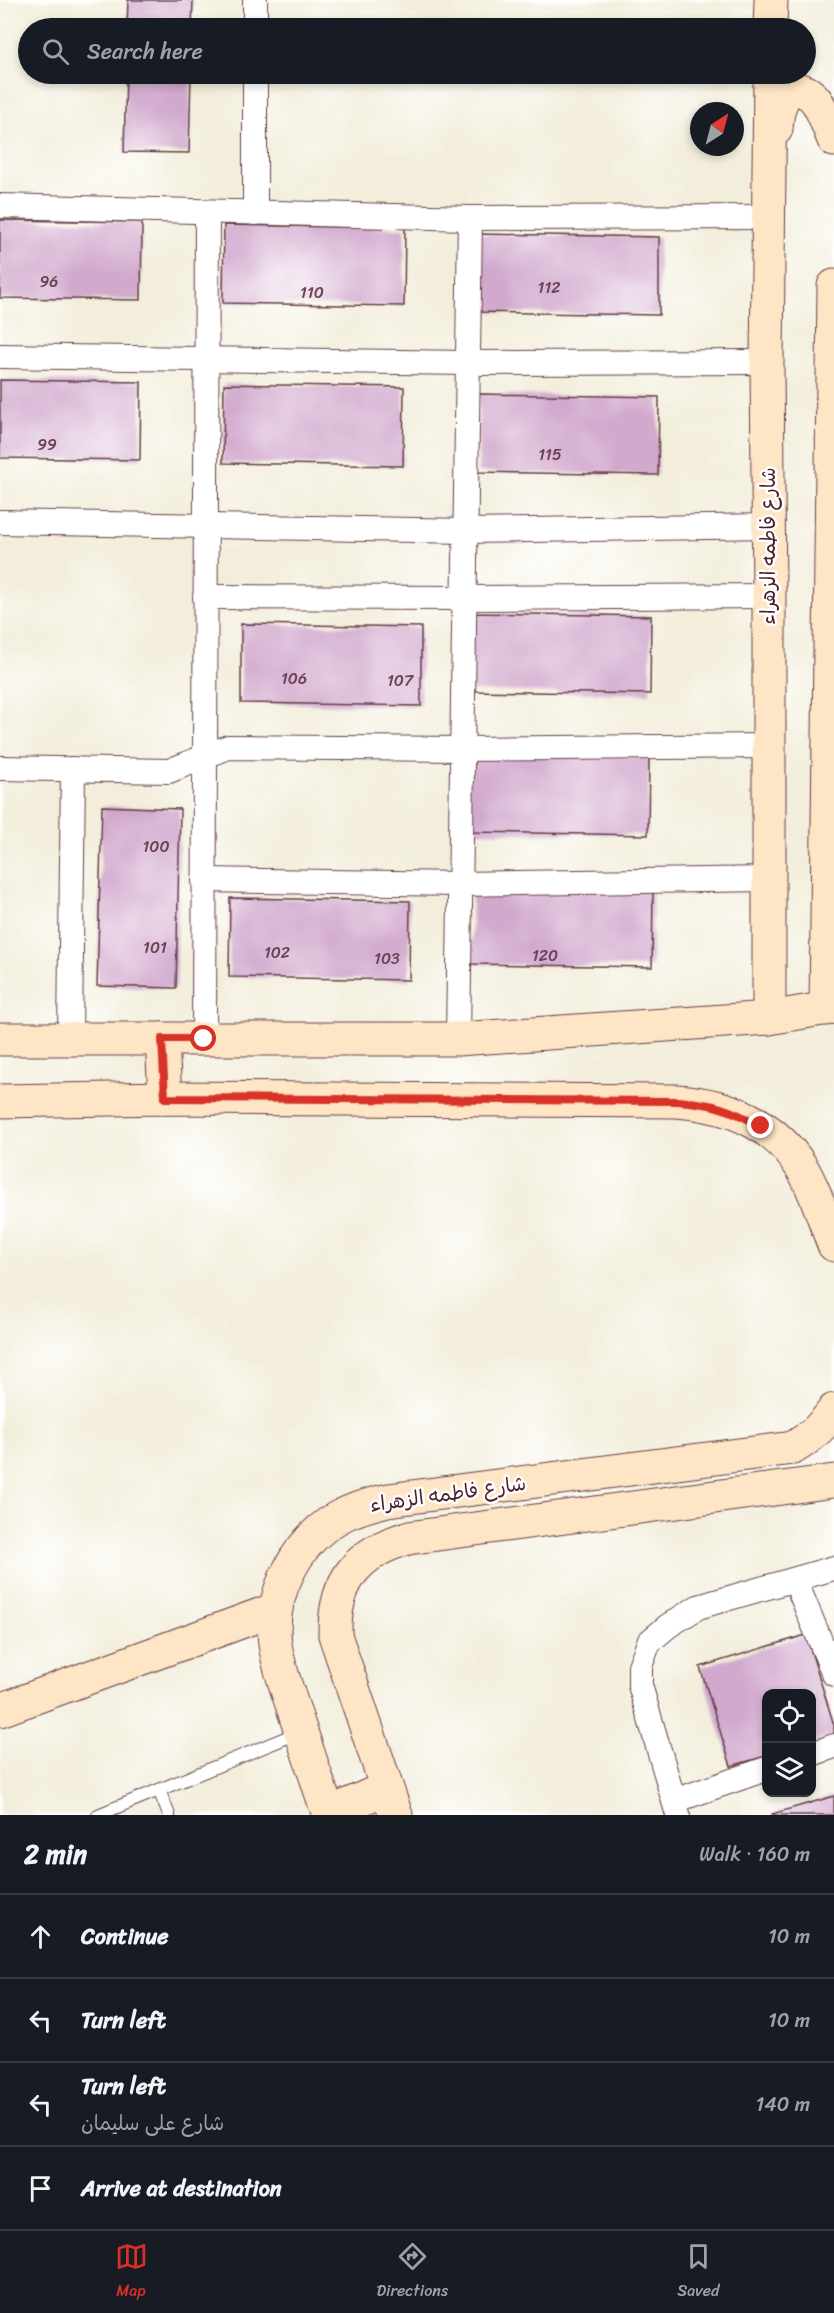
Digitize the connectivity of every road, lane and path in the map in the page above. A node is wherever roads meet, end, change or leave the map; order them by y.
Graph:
1 (255, 0) edge
2 (771, 0) edge
3 (255, 18) edge
4 (770, 18) edge
5 (255, 84) edge
6 (770, 84) edge
7 (834, 140) edge
8 (0, 206) edge
9 (207, 212) junction
10 (255, 213) junction
11 (768, 217) junction
12 (470, 218) junction
13 (834, 286) edge
14 (0, 356) edge
15 (207, 359) junction
16 (767, 362) junction
17 (468, 363) junction
18 (833, 387) edge
19 (0, 522) edge
20 (205, 526) junction
21 (768, 526) junction
22 (466, 531) junction
23 (832, 566) edge
24 (769, 596) junction
25 (205, 597) junction
26 (464, 598) junction
27 (769, 746) junction
28 (462, 749) junction
29 (831, 753) edge
30 (204, 755) junction
31 (0, 768) edge
32 (72, 769) junction
33 (768, 879) junction
34 (204, 880) junction
35 (460, 884) junction
36 (830, 1008) edge
37 (769, 1018) junction
38 (0, 1038) edge
39 (70, 1039) junction
40 (162, 1039) junction
41 (204, 1039) junction
42 (458, 1039) junction
43 (165, 1098) junction
44 (0, 1101) edge
45 (834, 1245) edge
46 (834, 1410) edge
47 (834, 1481) edge
48 (834, 1568) edge
49 (795, 1580) junction
50 (276, 1609) junction
51 (834, 1674) edge
52 (0, 1710) edge
53 (301, 1731) junction
54 (834, 1746) edge
55 (816, 1753) edge
56 (762, 1771) edge
57 (159, 1790) junction
58 (391, 1802) edge
59 (676, 1808) edge
60 (328, 1814) edge
61 (98, 1815) edge
62 (169, 1815) edge

1 - 3 street
2 - 4 street
5 - 10 street
6 - 11 street, شارع فاطمه الزهراء
7 - 11 street
8 - 9 street
9 - 10 street
9 - 15 street
10 - 12 street
11 - 12 street
11 - 16 street, شارع فاطمه الزهراء
12 - 17 street
13 - 18 street
14 - 15 street
15 - 17 street
15 - 20 street
16 - 17 street
16 - 21 street, شارع فاطمه الزهراء
17 - 22 street
18 - 23 street
19 - 20 street
20 - 22 street
20 - 25 street
21 - 22 street
21 - 24 street, شارع فاطمه الزهراء
22 - 26 street
23 - 29 street
24 - 26 street
24 - 27 street, شارع فاطمه الزهراء
25 - 26 street
25 - 30 street
26 - 28 street
27 - 28 street
27 - 33 street, شارع فاطمه الزهراء
28 - 30 street
28 - 35 street
29 - 36 street
30 - 32 street
30 - 34 street
31 - 32 street
32 - 39 street
33 - 35 street
33 - 37 street, شارع فاطمه الزهراء
34 - 35 street
34 - 41 street
35 - 42 street
36 - 37 street
37 - 42 street
38 - 39 street
39 - 40 street
40 - 41 street
40 - 43 street
41 - 42 street
43 - 44 street
43 - 45 street
46 - 50 street, شارع فاطمه الزهراء
47 - 58 street, شارع فاطمه الزهراء
48 - 49 street
49 - 51 street
49 - 59 street
50 - 52 street
50 - 53 street, شارع فاطمه الزهراء
53 - 57 lane
53 - 60 street, شارع فاطمه الزهراء
54 - 55 street
56 - 59 street
57 - 61 lane
57 - 62 lane
58 - 60 street

